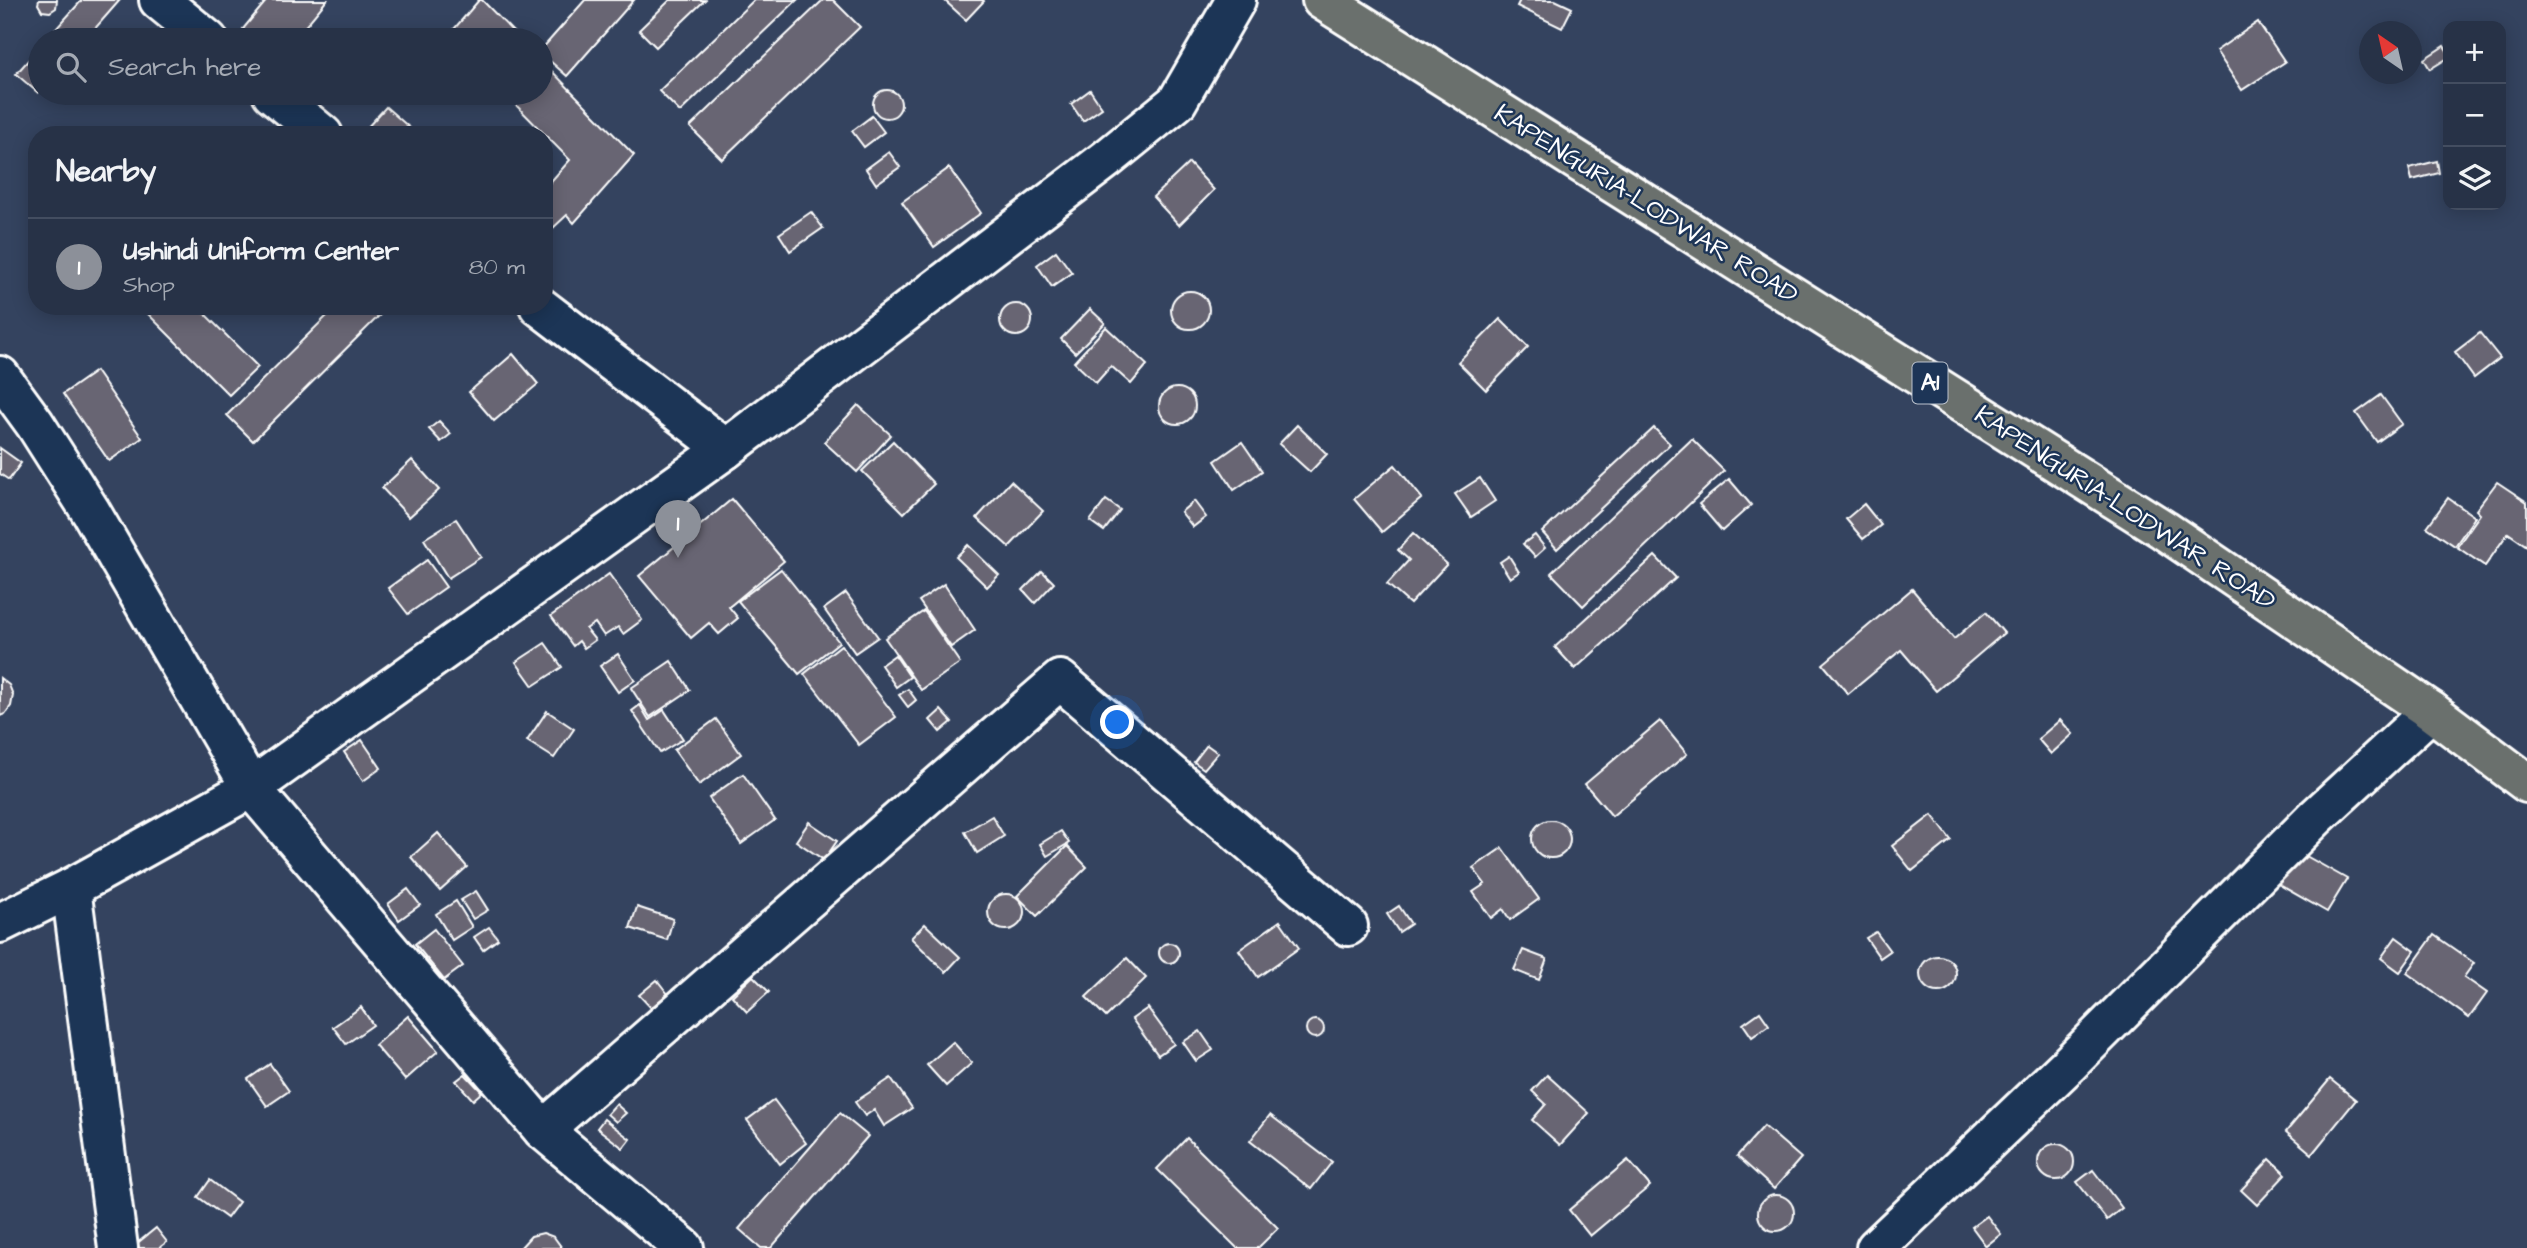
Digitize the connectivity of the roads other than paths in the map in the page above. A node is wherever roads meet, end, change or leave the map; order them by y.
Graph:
1 (159, 0) edge
2 (1236, 0) edge
3 (1322, 0) edge
4 (193, 28) edge
5 (287, 105) edge
6 (312, 126) edge
7 (551, 315) edge
8 (0, 376) edge
9 (726, 449) junction
10 (2431, 711) junction
11 (2527, 783) edge
12 (251, 788) junction
13 (71, 888) junction
14 (0, 923) edge
15 (1348, 926) dead end
16 (542, 1130) junction
17 (118, 1248) edge
18 (684, 1248) edge
19 (1876, 1248) edge

1 - 4 street
2 - 9 street
3 - 10 highway, KAPENGURIA-LODWAR ROAD / A1
5 - 6 street
7 - 9 street
8 - 12 street
9 - 12 street
10 - 11 highway, KAPENGURIA-LODWAR ROAD / A1
10 - 19 street
12 - 13 street
12 - 16 street
13 - 14 street
13 - 17 street
15 - 16 street
16 - 18 street

